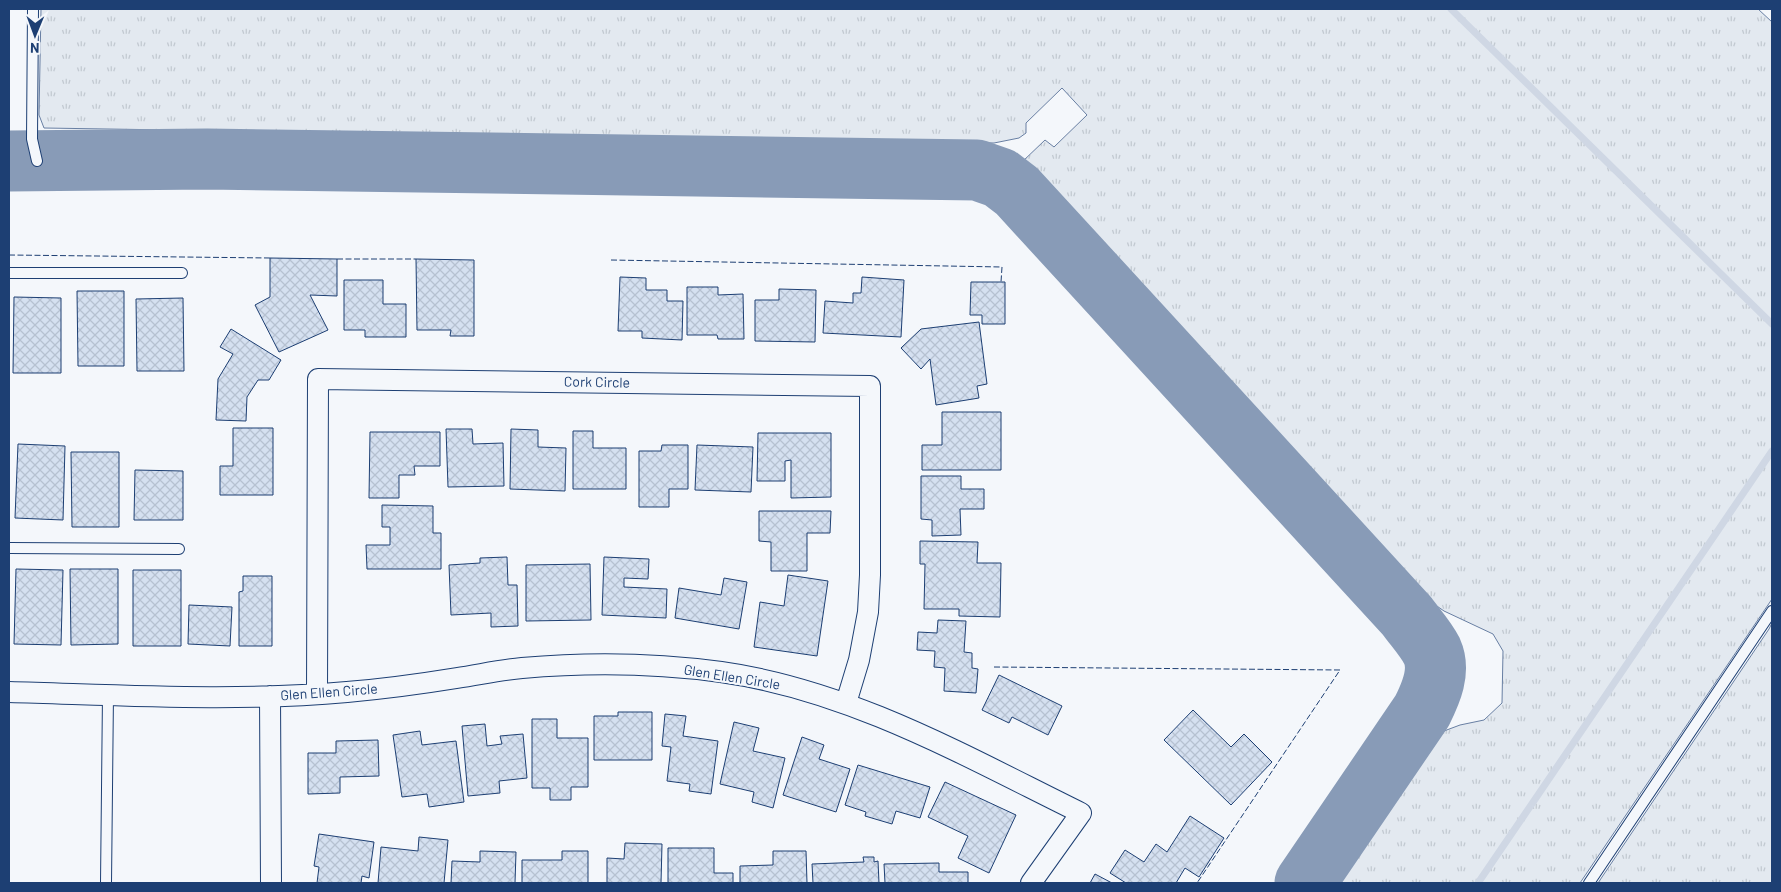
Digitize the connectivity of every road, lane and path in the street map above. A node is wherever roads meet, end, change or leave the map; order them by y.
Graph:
1 (32, 9) edge
2 (37, 160) dead end
3 (9, 273) edge
4 (182, 273) dead end
5 (9, 548) edge
6 (179, 549) dead end
7 (1772, 611) edge
8 (9, 692) edge
9 (108, 694) junction
10 (316, 694) junction
11 (270, 696) junction
12 (846, 703) junction
13 (106, 883) edge
14 (272, 883) edge
15 (1031, 883) edge
16 (1589, 883) edge

1 - 2 lane
3 - 4 lane
5 - 6 lane
7 - 16 lane
8 - 9 street, Glen Ellen Circle
9 - 11 street, Glen Ellen Circle
9 - 13 lane
10 - 11 street, Glen Ellen Circle
10 - 12 street, Glen Ellen Circle
10 - 12 street, Cork Circle
11 - 14 street, Glen Ellen Circle
12 - 15 street, Glen Ellen Circle

